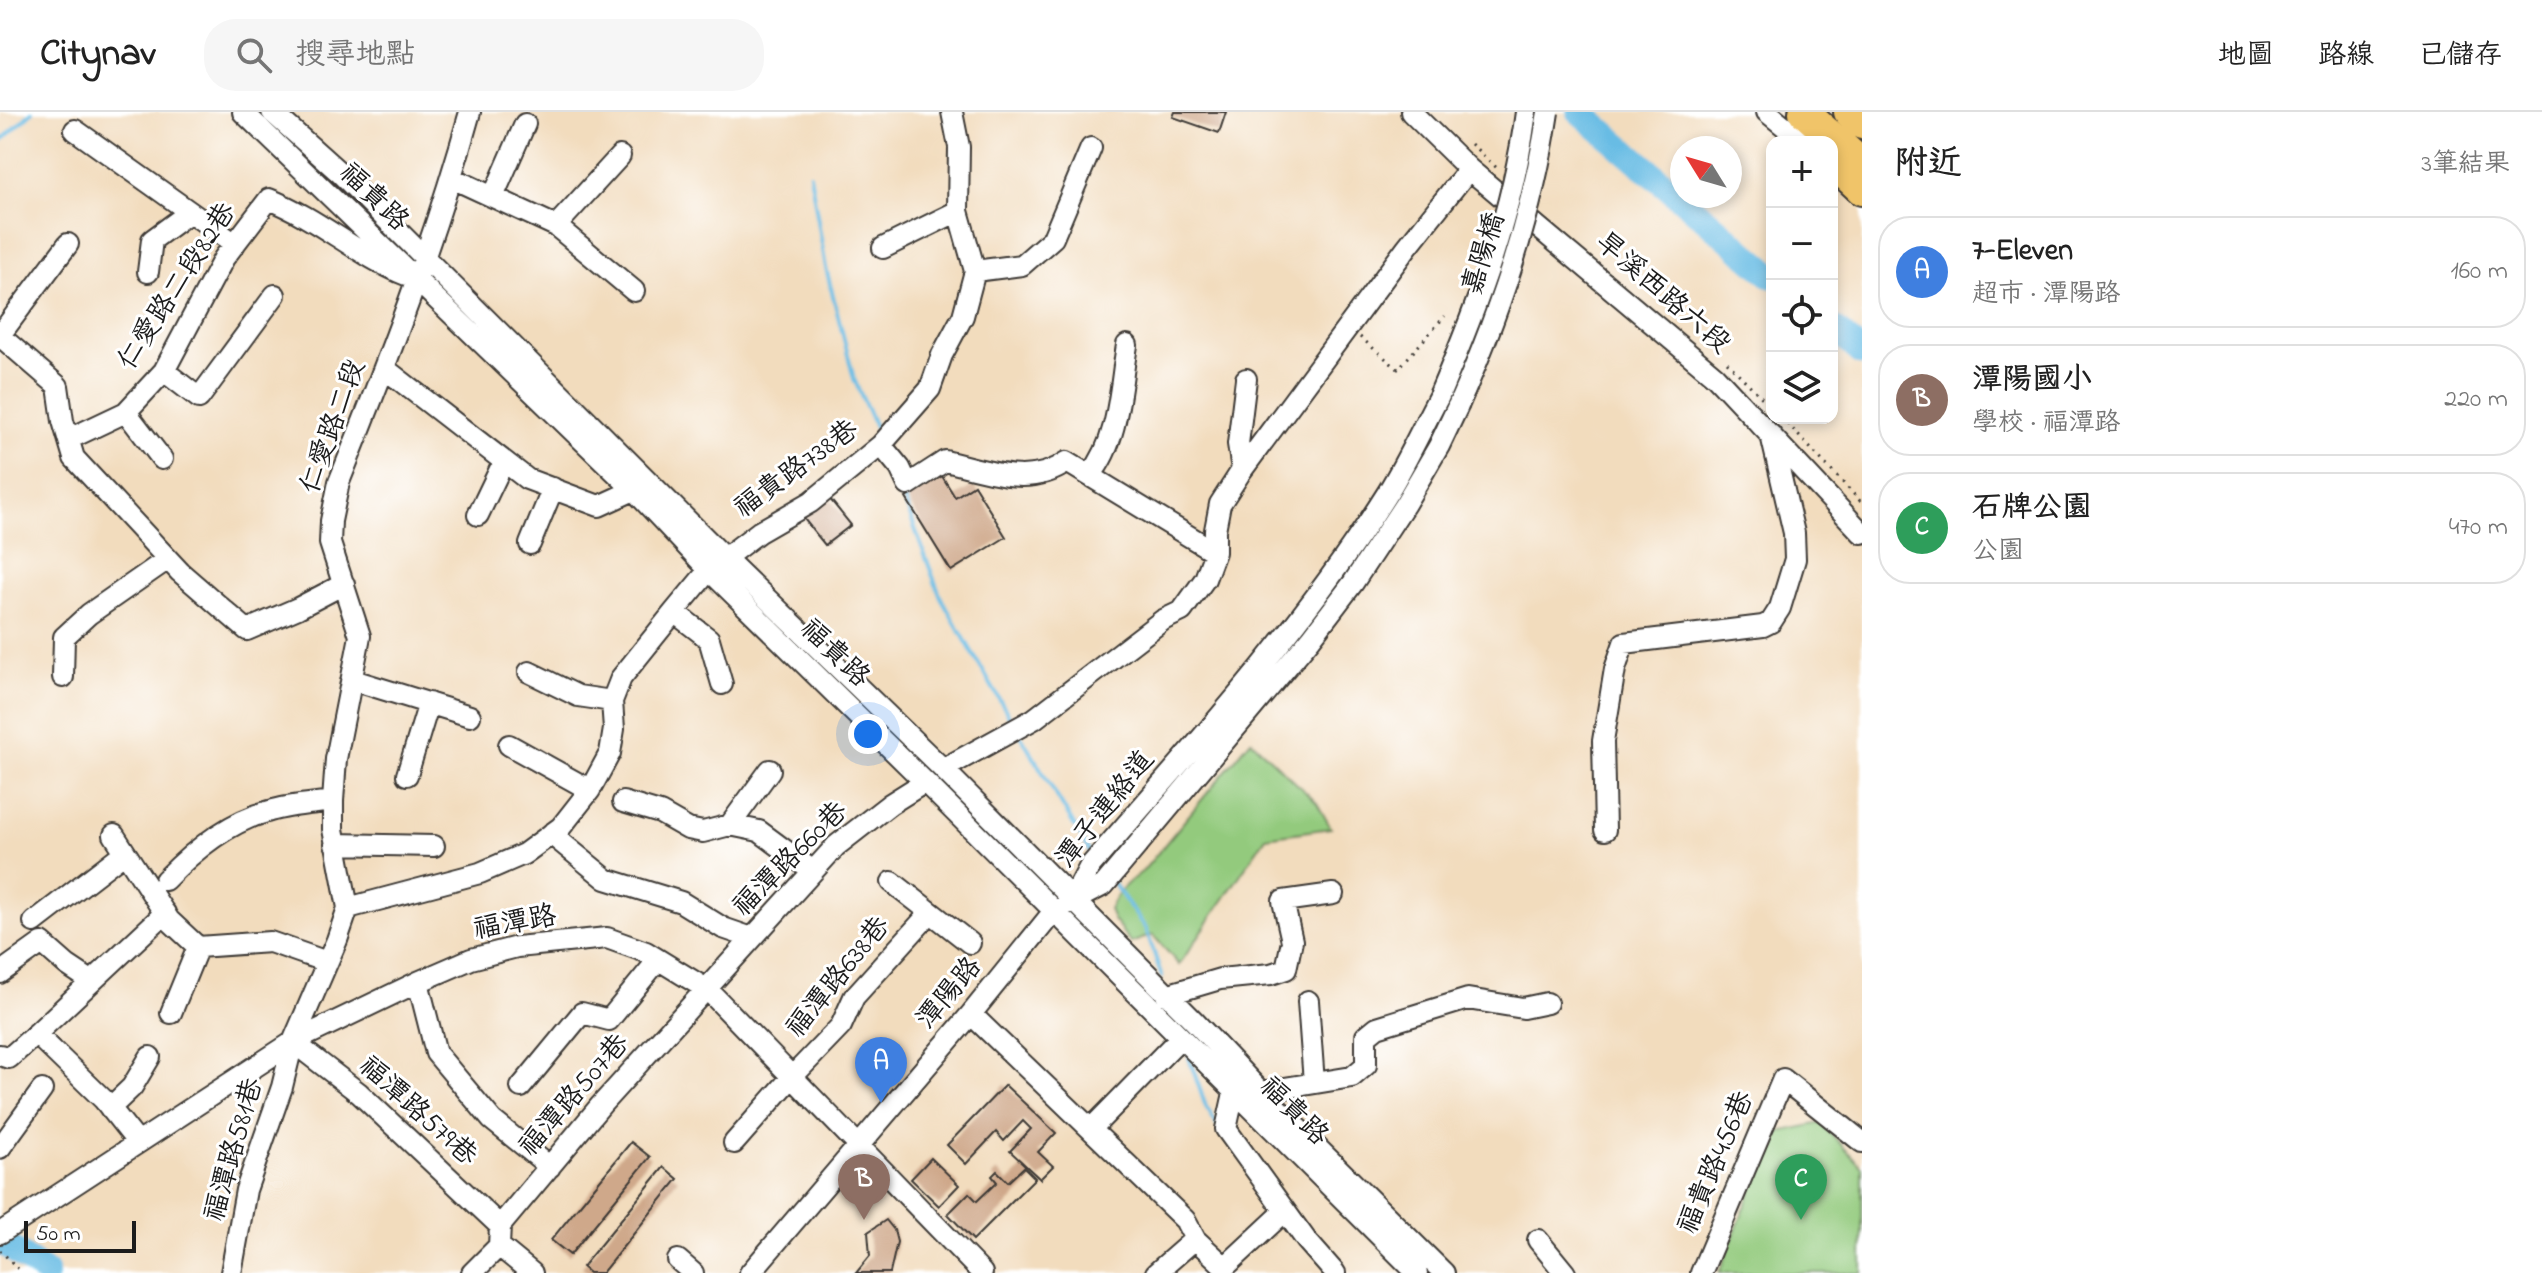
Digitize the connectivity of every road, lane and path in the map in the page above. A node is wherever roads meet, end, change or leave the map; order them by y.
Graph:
1 (243, 112) edge
2 (272, 112) edge
3 (470, 112) edge
4 (952, 112) edge
5 (1411, 112) edge
6 (1526, 112) edge
7 (1548, 112) edge
8 (1767, 112) edge
9 (1779, 112) edge
10 (1804, 112) edge
11 (1828, 112) edge
12 (1849, 112) edge
13 (525, 124) dead end
14 (1862, 124) edge
15 (75, 130) dead end
16 (1797, 136) edge
17 (1805, 136) edge
18 (1091, 148) dead end
19 (620, 156) dead end
20 (1862, 164) edge
21 (1469, 169) junction
22 (1838, 169) edge
23 (452, 178) junction
24 (1862, 190) edge
25 (493, 197) junction
26 (958, 211) junction
27 (190, 212) junction
28 (556, 226) junction
29 (68, 244) dead end
30 (235, 244) junction
31 (883, 248) dead end
32 (425, 257) junction
33 (975, 271) junction
34 (148, 272) dead end
35 (417, 279) junction
36 (634, 291) dead end
37 (275, 295) dead end
38 (1445, 316) dead end
39 (1349, 327) junction
40 (0, 335) edge
41 (1127, 345) dead end
42 (384, 368) junction
43 (164, 371) junction
44 (1246, 379) dead end
45 (1439, 396) joint
46 (1458, 406) joint
47 (126, 412) junction
48 (1776, 426) edge
49 (69, 439) junction
50 (881, 445) junction
51 (162, 459) dead end
52 (504, 461) junction
53 (1242, 470) junction
54 (1091, 474) junction
55 (553, 488) junction
56 (634, 490) junction
57 (1862, 503) edge
58 (478, 515) dead end
59 (1862, 533) edge
60 (530, 544) dead end
61 (1215, 552) junction
62 (168, 559) junction
63 (717, 564) junction
64 (344, 584) junction
65 (674, 612) junction
66 (529, 672) dead end
67 (63, 677) dead end
68 (353, 680) junction
69 (722, 684) dead end
70 (612, 701) junction
71 (429, 703) junction
72 (470, 716) dead end
73 (509, 745) dead end
74 (943, 769) junction
75 (770, 770) dead end
76 (407, 775) dead end
77 (925, 782) junction
78 (590, 790) junction
79 (333, 801) junction
80 (623, 802) dead end
81 (730, 825) junction
82 (1605, 830) dead end
83 (551, 834) junction
84 (335, 844) junction
85 (434, 846) dead end
86 (813, 871) junction
87 (165, 880) dead end
88 (892, 882) dead end
89 (1333, 894) dead end
90 (1063, 905) junction
91 (348, 908) junction
92 (165, 913) junction
93 (930, 913) junction
94 (34, 922) dead end
95 (752, 938) junction
96 (970, 943) dead end
97 (198, 947) junction
98 (658, 960) junction
99 (327, 962) junction
100 (0, 973) edge
101 (91, 981) junction
102 (418, 982) junction
103 (708, 990) junction
104 (1166, 995) junction
105 (1308, 1001) dead end
106 (1547, 1003) dead end
107 (171, 1013) dead end
108 (971, 1014) junction
109 (36, 1034) junction
110 (1180, 1038) junction
111 (293, 1042) junction
112 (0, 1055) edge
113 (150, 1057) dead end
114 (791, 1078) junction
115 (1314, 1083) junction
116 (521, 1087) dead end
117 (42, 1090) dead end
118 (1261, 1092) junction
119 (1234, 1093) junction
120 (110, 1108) junction
121 (1091, 1129) junction
122 (1862, 1142) edge
123 (138, 1143) junction
124 (734, 1143) dead end
125 (859, 1147) junction
126 (0, 1148) edge
127 (550, 1167) junction
128 (1285, 1211) junction
129 (4, 1222) edge
130 (499, 1236) junction
131 (1195, 1239) junction
132 (1538, 1240) dead end
133 (0, 1250) edge
134 (1324, 1269) edge
135 (22, 1273) edge
136 (231, 1273) edge
137 (472, 1273) edge
138 (532, 1273) edge
139 (750, 1273) edge
140 (982, 1273) edge
141 (1156, 1273) edge
142 (1417, 1273) edge
143 (1444, 1273) edge
144 (1565, 1273) edge
145 (1701, 1273) edge

1 - 35 street, 福貴路
2 - 32 street, 福貴路
3 - 23 street, 仁愛路二段
4 - 26 street
5 - 21 street, 旱溪西路六段
6 - 45 street, 嘉陽橋, bridge
7 - 46 street, 嘉陽橋, bridge
8 - 16 street
9 - 17 highway
10 - 20 highway
11 - 20 highway
12 - 14 highway
13 - 25 street
15 - 27 street
18 - 33 street
19 - 28 street
21 - 39 street
21 - 48 street, 旱溪西路六段
22 - 24 highway
23 - 25 street
23 - 32 street, 仁愛路二段
25 - 28 street
26 - 31 street
26 - 33 street
27 - 30 street
27 - 34 street
28 - 36 street
29 - 40 street
30 - 35 street, 仁愛路二段82巷
30 - 43 street, 仁愛路二段82巷
32 - 35 street, 仁愛路二段
32 - 63 street, 福貴路
33 - 50 street, 福貴路738巷
35 - 42 street, 仁愛路二段
35 - 56 street, 福貴路
37 - 43 street
38 - 39 path
39 - 53 street
40 - 49 street
41 - 54 street
42 - 52 street
42 - 64 street, 仁愛路二段
43 - 47 street, 仁愛路二段82巷
44 - 53 street
45 - 90 street, 潭子連絡道
46 - 90 street, 潭子連絡道
47 - 49 street, 仁愛路二段82巷
47 - 51 street
48 - 57 path
48 - 59 street, 旱溪西路六段
48 - 82 street
49 - 62 street
50 - 54 street
50 - 63 street, 福貴路738巷
52 - 55 street
52 - 58 street
53 - 61 street
54 - 61 street
55 - 56 street
55 - 60 street
56 - 63 street, 福貴路
61 - 74 street
62 - 64 street
62 - 67 street
63 - 65 street, 福貴路738巷
63 - 74 street, 福貴路
63 - 77 street, 福貴路
64 - 68 street, 仁愛路二段
65 - 69 street
65 - 70 street, 福貴路738巷
66 - 70 street
68 - 71 street
68 - 79 street, 仁愛路二段
70 - 78 street
71 - 72 street
71 - 76 street
73 - 78 street
74 - 90 street, 福貴路
75 - 81 street
77 - 86 street, 福潭路660巷
77 - 90 street, 福貴路
78 - 83 street
79 - 84 street, 仁愛路二段
79 - 87 street
80 - 81 street
81 - 86 street
83 - 91 street
83 - 95 street
84 - 85 street
84 - 91 street, 仁愛路二段
86 - 95 street, 福潭路660巷
88 - 93 street
89 - 104 street
90 - 104 street, 福貴路
90 - 108 street, 潭陽路
90 - 110 street, 福貴路
91 - 99 street
92 - 94 street
92 - 97 street
92 - 101 street
93 - 96 street
93 - 114 street, 福潭路638巷
95 - 103 street, 福潭路660巷
97 - 99 street
97 - 107 street
98 - 102 street, 福潭路
98 - 103 street, 福潭路
98 - 116 street
99 - 111 street
100 - 101 street
101 - 109 street
102 - 111 street, 福潭路
102 - 127 street
103 - 114 street, 福潭路
103 - 127 street, 福潭路507巷
104 - 118 street, 福貴路
105 - 115 street
106 - 115 street
108 - 121 street
108 - 125 street, 潭陽路
109 - 112 street
109 - 120 street
110 - 119 street, 福貴路
110 - 121 street
111 - 123 street, 福潭路
111 - 130 street, 福潭路579巷
111 - 136 street, 福潭路581巷
113 - 120 street
114 - 124 street, 福潭路638巷
114 - 125 street, 福潭路
115 - 118 street
117 - 126 street
118 - 119 street
118 - 143 street, 福貴路
119 - 128 street
119 - 142 street, 福貴路
120 - 123 street
121 - 131 street
122 - 145 street, 福貴路456巷
123 - 129 street, 福潭路
125 - 139 street, 潭陽路
125 - 140 street, 福潭路
127 - 130 street, 福潭路507巷
128 - 131 street
128 - 134 street
130 - 137 street, 福潭路507巷
130 - 138 street, 福潭路579巷
131 - 141 street
132 - 144 street
133 - 135 path

